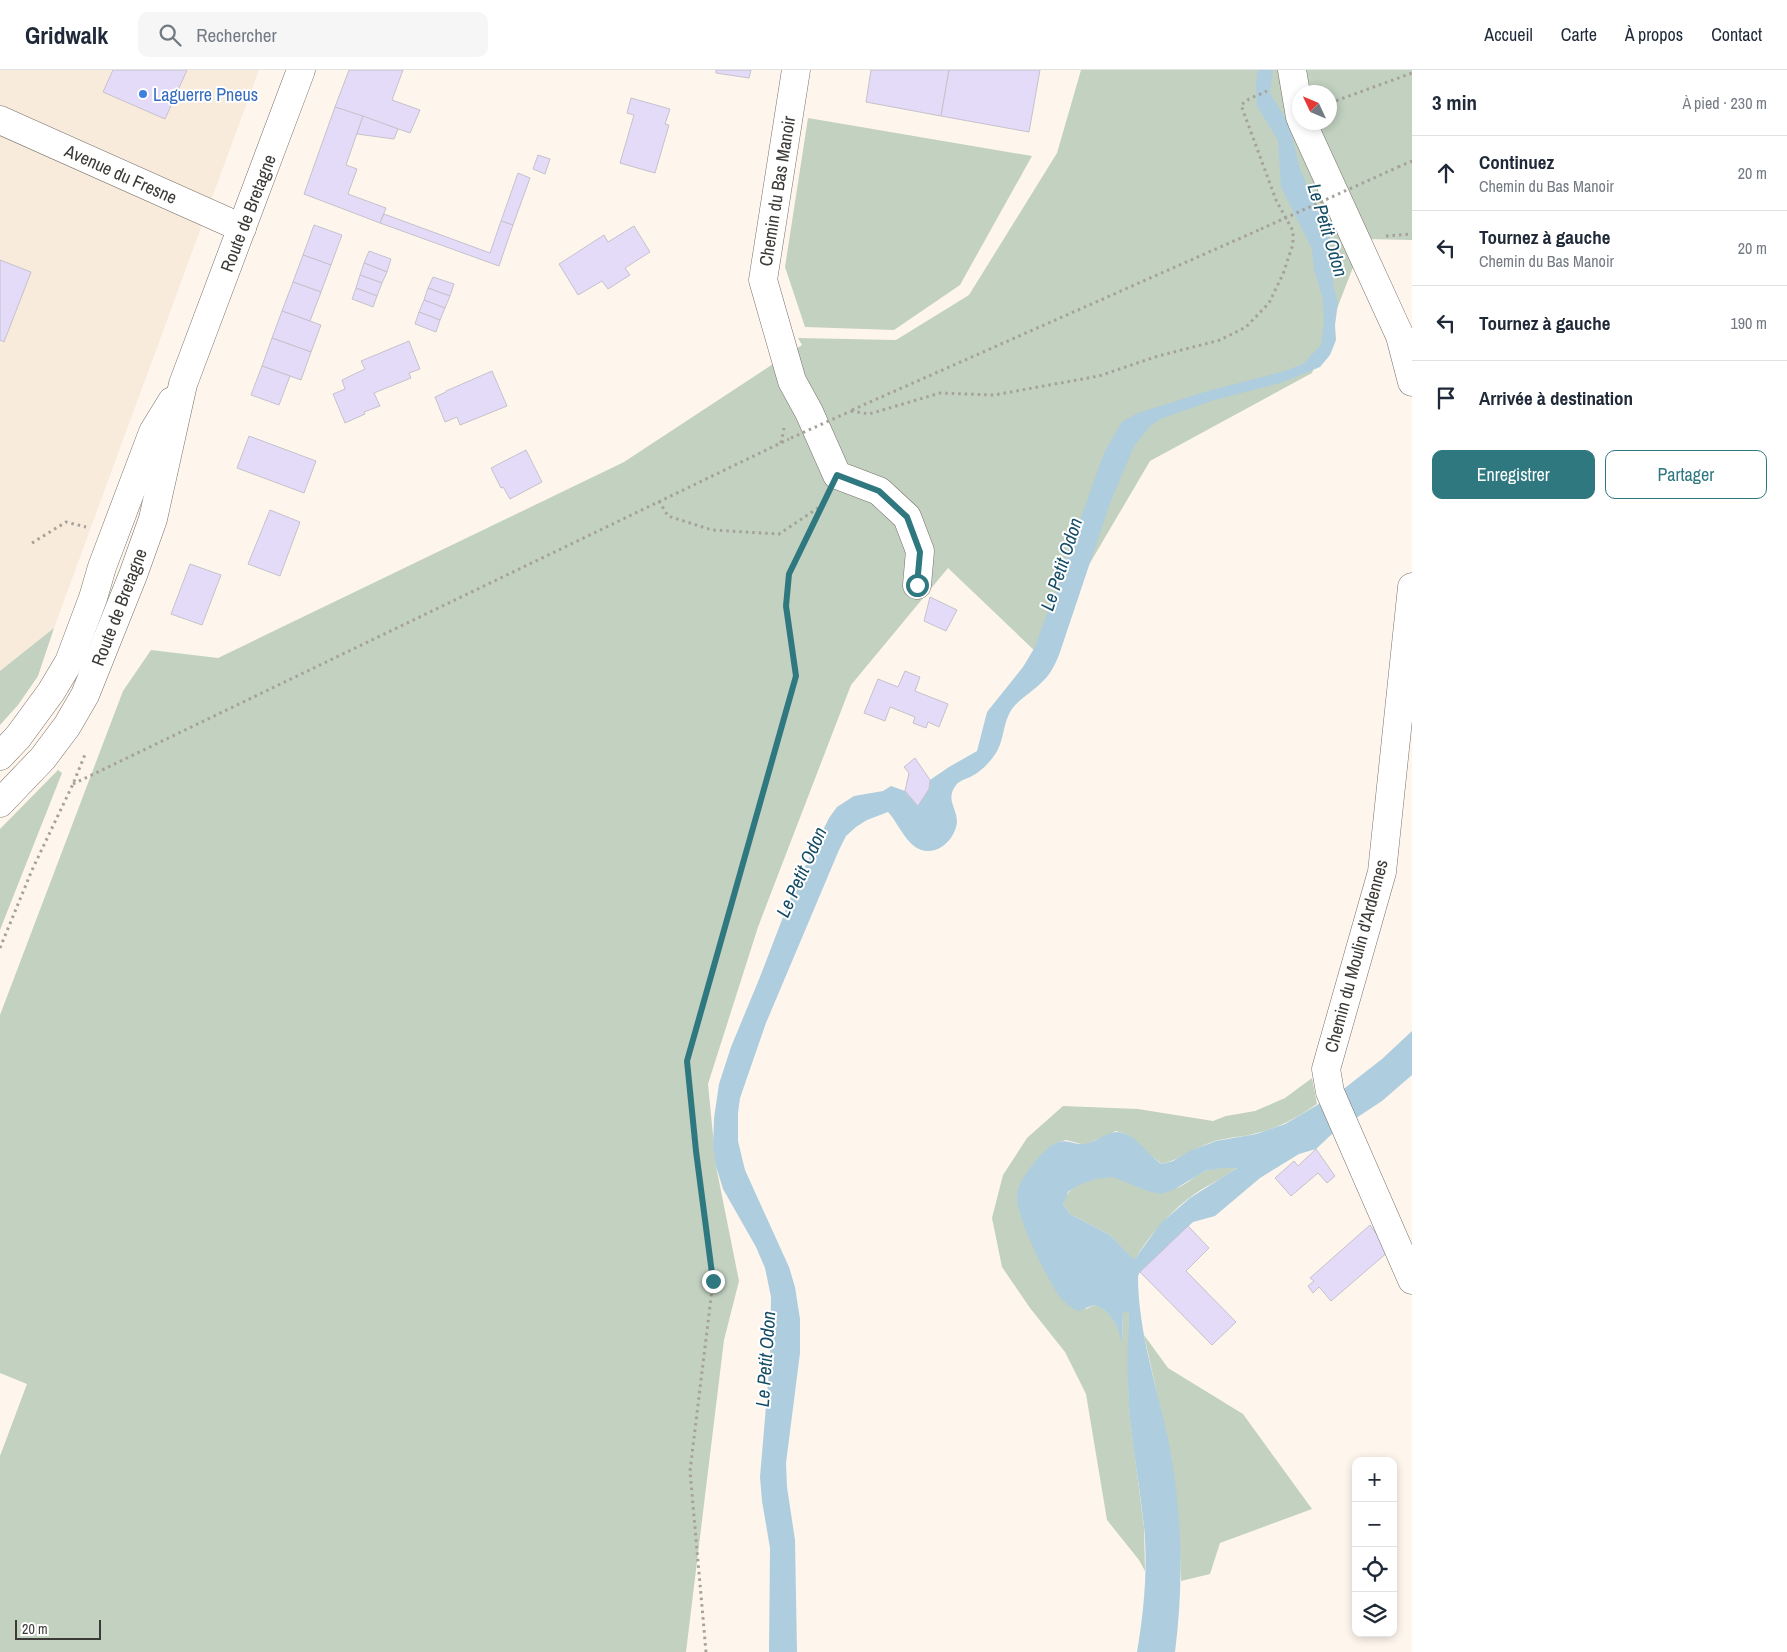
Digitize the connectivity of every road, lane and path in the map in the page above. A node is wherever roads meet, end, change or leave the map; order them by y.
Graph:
1 (301, 70) edge
2 (796, 70) edge
3 (1292, 70) edge
4 (1412, 73) edge
5 (1295, 85) edge
6 (1249, 99) dead end
7 (1337, 101) edge
8 (0, 120) edge
9 (1306, 130) edge
10 (1412, 161) edge
11 (242, 228) junction
12 (1412, 382) edge
13 (183, 384) junction
14 (851, 411) junction
15 (837, 475) junction
16 (659, 501) junction
17 (822, 506) junction
18 (91, 528) dead end
19 (32, 542) dead end
20 (917, 585) dead end
21 (1412, 587) edge
22 (0, 756) edge
23 (0, 803) edge
24 (0, 948) edge
25 (1412, 1280) edge
26 (706, 1652) edge

1 - 11 street, Route de Bretagne
2 - 15 street, Chemin du Bas Manoir
3 - 5 street
4 - 7 path
6 - 14 path
8 - 11 street, Avenue du Fresne
9 - 12 street
10 - 14 path, bridge
11 - 13 street, Route de Bretagne
13 - 22 street, Route de Bretagne
13 - 23 street, Route de Bretagne
14 - 16 path, bridge
15 - 17 path
15 - 20 street
16 - 17 path
16 - 24 path
17 - 26 path
18 - 19 path
21 - 25 street, Chemin du Moulin d'Ardennes

